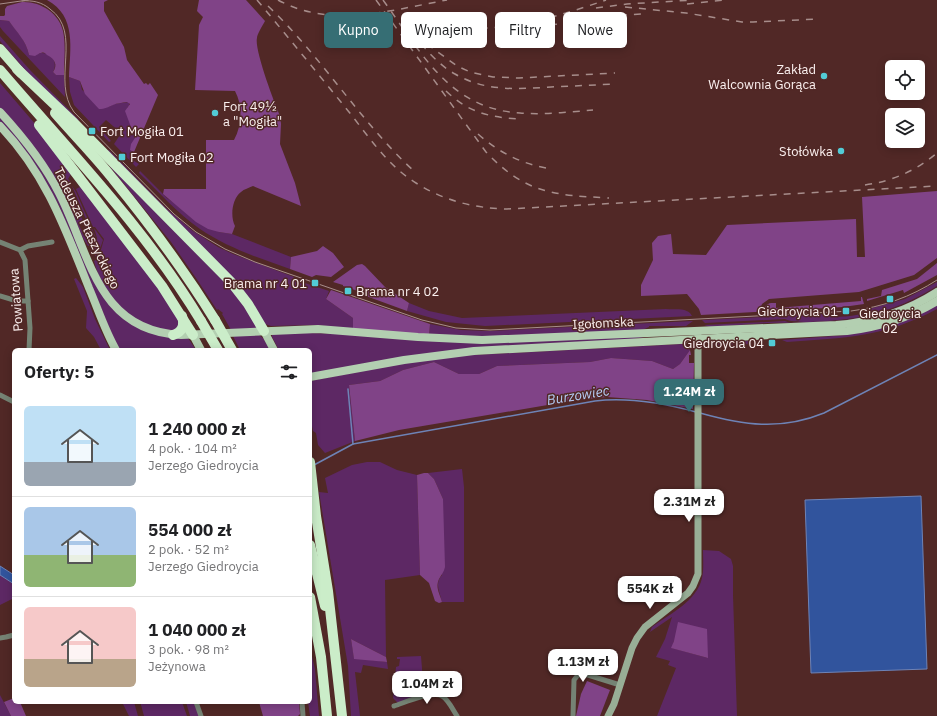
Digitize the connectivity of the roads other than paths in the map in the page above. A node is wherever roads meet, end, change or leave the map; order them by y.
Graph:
1 (0, 49) edge
2 (17, 69) junction
3 (0, 70) edge
4 (17, 90) junction
5 (0, 112) edge
6 (0, 126) edge
7 (0, 242) edge
8 (52, 242) dead end
9 (20, 250) junction
10 (937, 292) edge
11 (0, 296) edge
12 (28, 301) junction
13 (937, 301) edge
14 (182, 316) junction
15 (264, 331) junction
16 (173, 334) junction
17 (193, 334) junction
18 (698, 335) junction
19 (29, 348) edge
20 (115, 348) edge
21 (200, 348) edge
22 (217, 348) edge
23 (231, 348) edge
24 (273, 348) edge
25 (312, 377) edge
26 (0, 395) edge
27 (12, 401) edge
28 (312, 480) edge
29 (312, 553) edge
30 (312, 608) edge
31 (312, 622) edge
32 (12, 635) edge
33 (317, 636) junction
34 (0, 638) edge
35 (333, 639) junction
36 (620, 685) junction
37 (197, 704) edge
38 (302, 704) edge
39 (394, 706) dead end
40 (201, 716) edge
41 (303, 716) edge
42 (327, 716) edge
43 (342, 716) edge
44 (456, 716) edge
45 (573, 716) edge
46 (608, 716) edge

1 - 2 highway
2 - 15 highway
2 - 23 highway, bridge
3 - 4 highway
4 - 14 highway
4 - 22 highway, bridge
5 - 16 main road, Tadeusza Ptaszyckiego
6 - 20 main road, Tadeusza Ptaszyckiego
7 - 9 street
8 - 9 street
9 - 12 street, Powiatowa
10 - 18 main road, Igołomska
11 - 12 street
12 - 19 street, Powiatowa
13 - 18 main road, Igołomska
14 - 16 highway
14 - 17 highway
15 - 17 main road, Tadeusza Ptaszyckiego
15 - 18 main road, Igołomska
15 - 24 main road
16 - 17 main road, Tadeusza Ptaszyckiego
17 - 21 main road
18 - 25 main road, Igołomska
18 - 36 street
26 - 27 street
28 - 35 highway
29 - 35 highway
30 - 33 highway
31 - 33 highway
32 - 34 street
33 - 42 highway
35 - 43 highway
36 - 45 street
36 - 46 street
37 - 40 street
38 - 41 street
39 - 44 street

